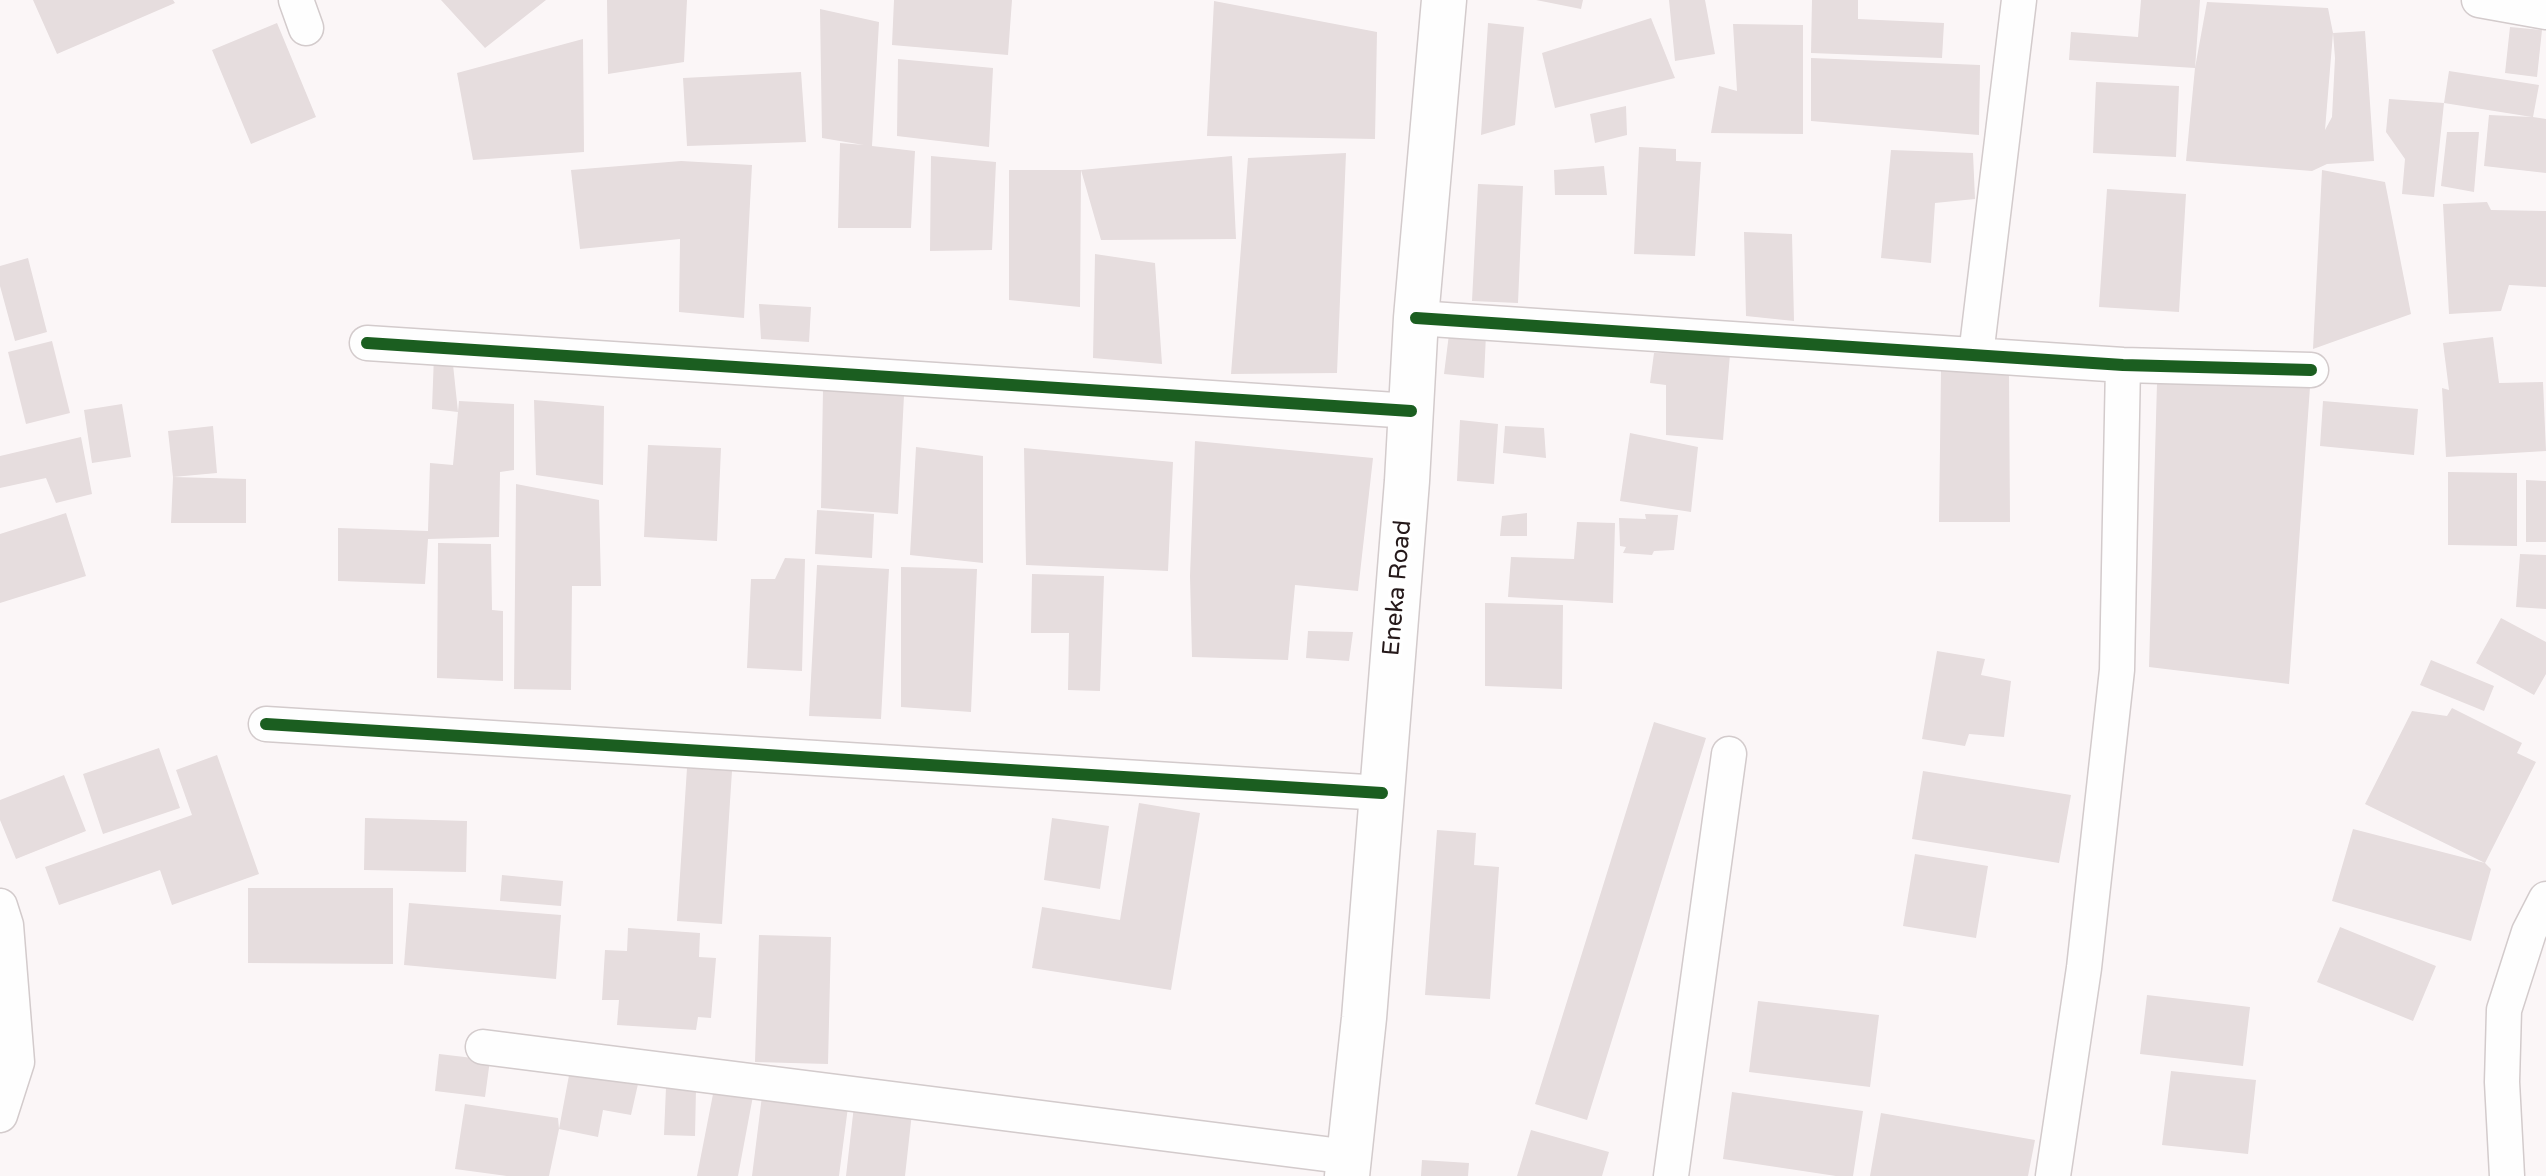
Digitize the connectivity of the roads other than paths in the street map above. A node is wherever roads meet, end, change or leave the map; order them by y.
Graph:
1 (1444, 0) edge
2 (2019, 0) edge
3 (2479, 0) edge
4 (2546, 12) edge
5 (1416, 318) junction
6 (367, 343) dead end
7 (1976, 355) junction
8 (2123, 365) junction
9 (2311, 370) dead end
10 (1411, 411) junction
11 (266, 724) dead end
12 (1729, 754) dead end
13 (1382, 793) junction
14 (2546, 899) edge
15 (0, 906) edge
16 (483, 1047) dead end
17 (0, 1115) edge
18 (1348, 1166) edge
19 (1671, 1176) edge
20 (2053, 1176) edge
21 (2507, 1176) edge

1 - 5 main road, Eneka Road
2 - 7 street
3 - 4 street
5 - 7 street
5 - 10 main road, Eneka Road
6 - 10 street
7 - 8 street
8 - 9 street
8 - 20 street
10 - 13 main road, Eneka Road
11 - 13 street
12 - 19 street
13 - 18 main road, Eneka Road
14 - 21 street
15 - 17 street
16 - 18 street

